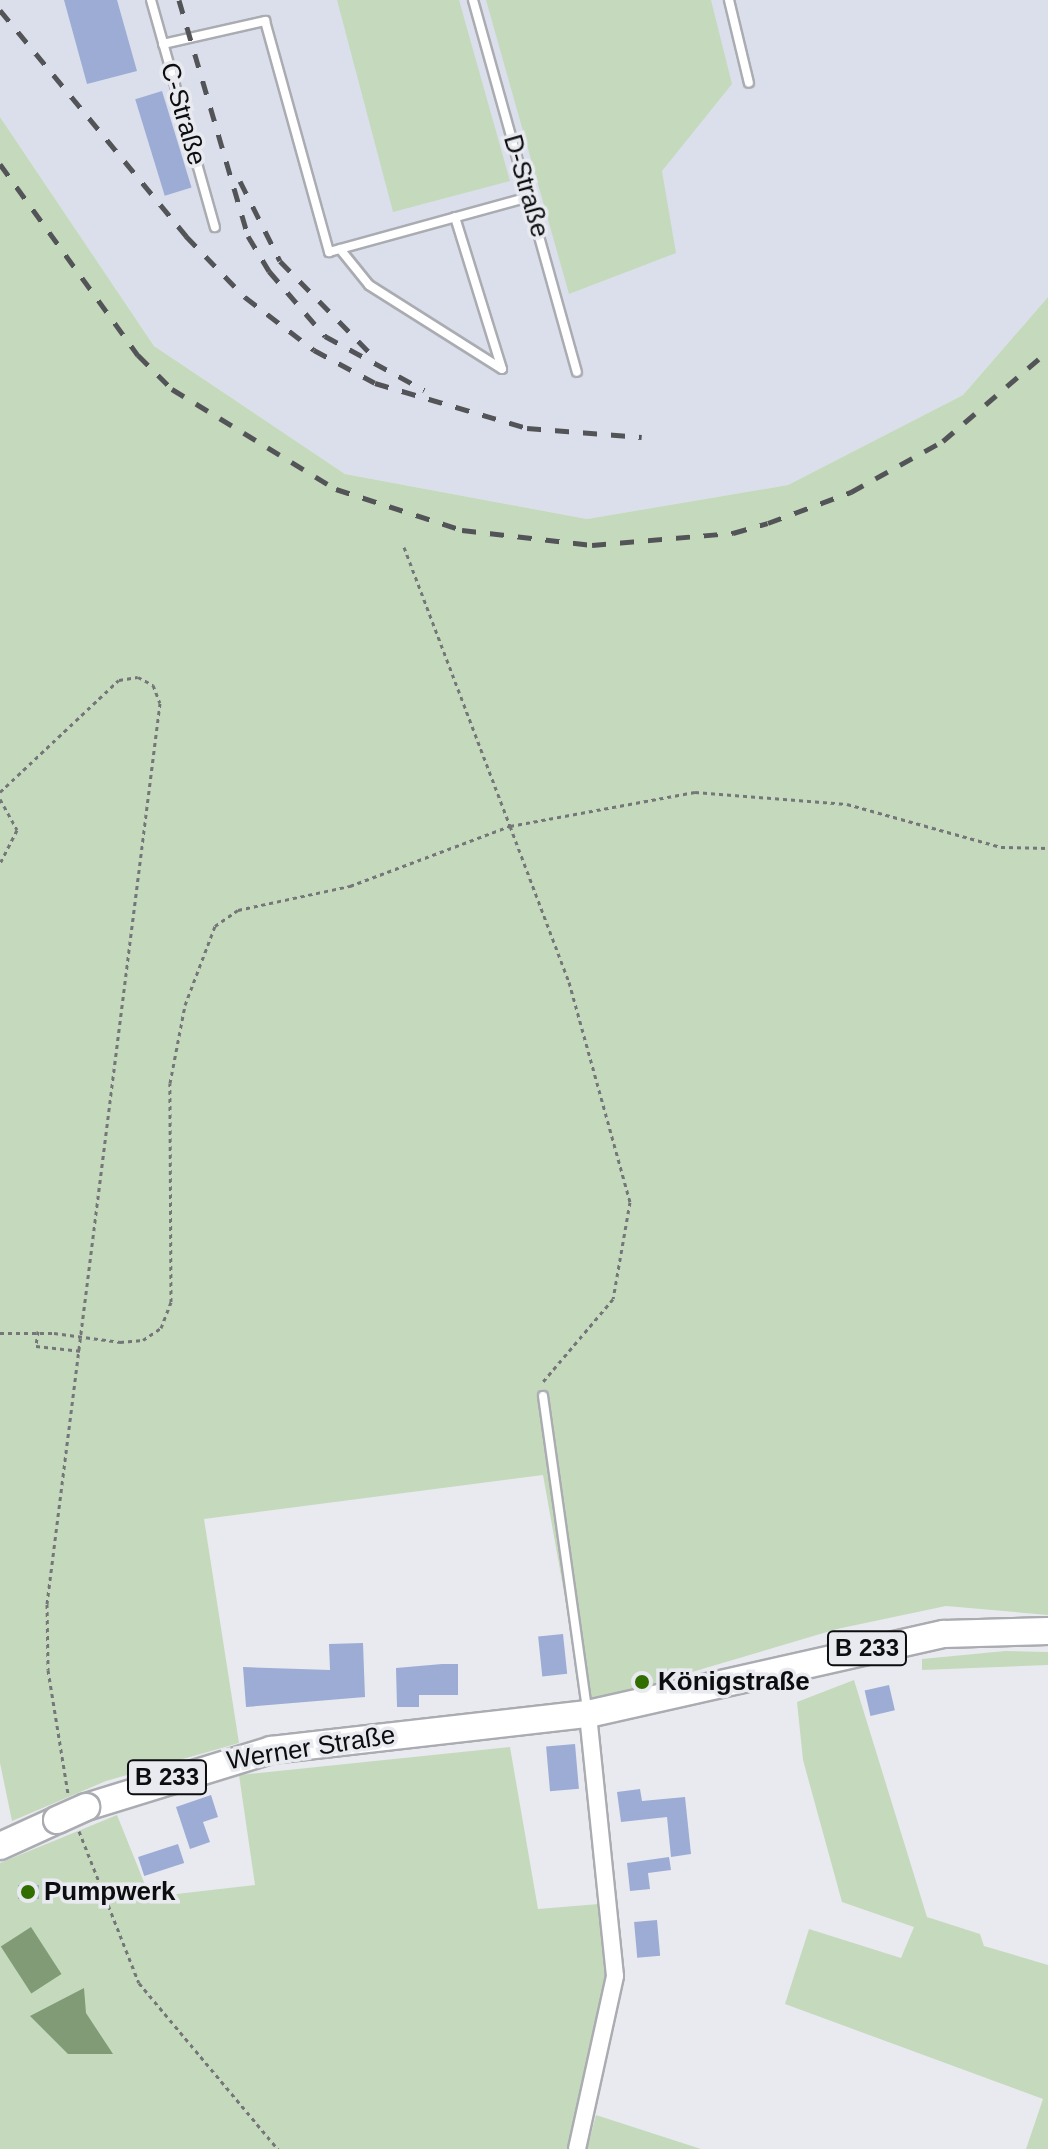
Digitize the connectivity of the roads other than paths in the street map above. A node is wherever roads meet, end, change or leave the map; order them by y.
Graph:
1 (151, 0) edge
2 (473, 0) edge
3 (729, 0) edge
4 (163, 44) junction
5 (749, 83) dead end
6 (529, 197) junction
7 (455, 217) junction
8 (215, 227) dead end
9 (340, 249) junction
10 (577, 372) dead end
11 (543, 1396) road end
12 (1048, 1631) edge
13 (588, 1714) junction
14 (0, 1846) edge
15 (577, 2149) edge

1 - 4 lane, C-Straße
2 - 6 lane, D-Straße
3 - 5 lane
4 - 8 lane, C-Straße
4 - 9 lane
6 - 7 lane
6 - 10 lane, D-Straße
7 - 9 lane
7 - 9 lane
11 - 13 lane
12 - 13 main road, Werner Straße / B 233
13 - 14 main road, Werner Straße / B 233
13 - 15 street

